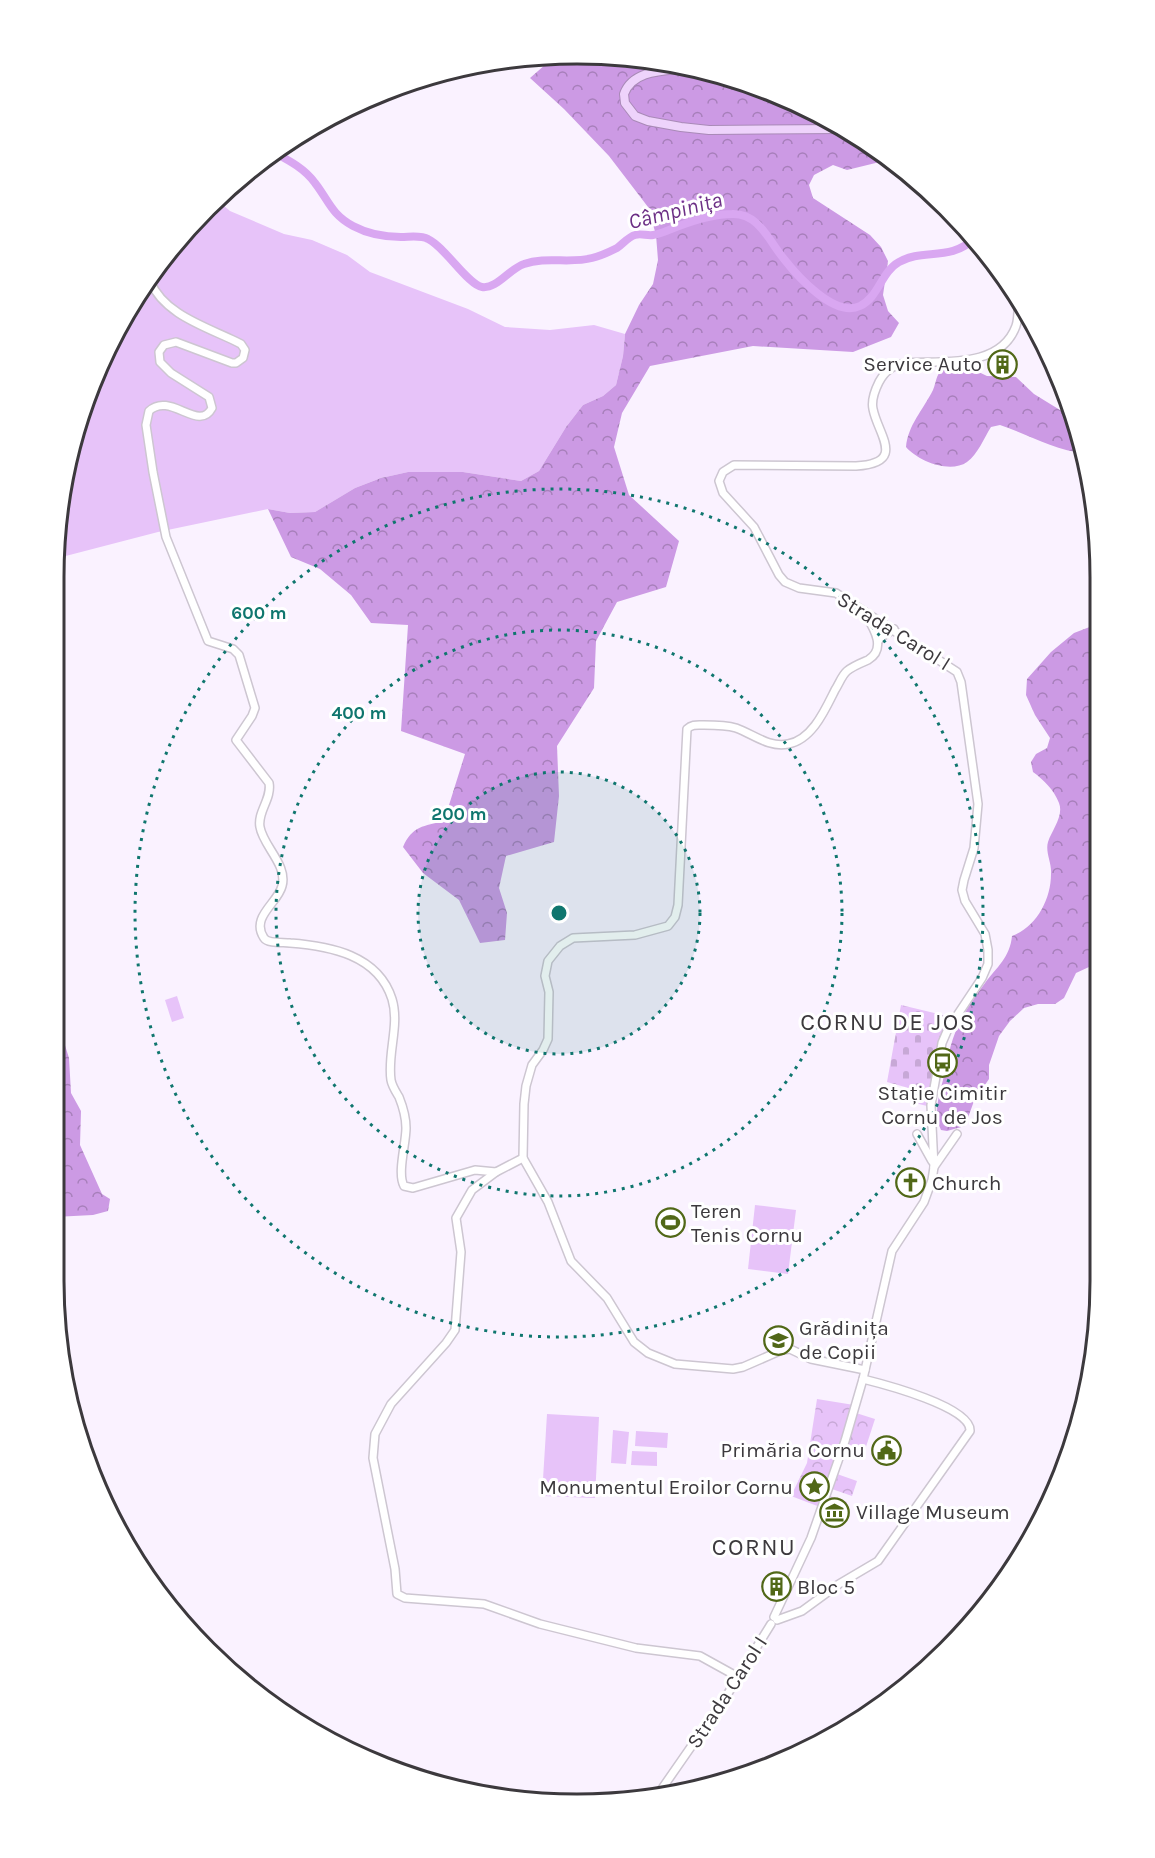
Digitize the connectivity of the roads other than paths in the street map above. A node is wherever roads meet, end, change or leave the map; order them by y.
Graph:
1 (662, 72) edge
2 (826, 129) edge
3 (154, 289) edge
4 (1016, 312) edge
5 (863, 609) junction
6 (894, 629) junction
7 (878, 641) junction
8 (917, 1134) dead end
9 (957, 1134) dead end
10 (524, 1158) junction
11 (934, 1167) junction
12 (496, 1172) junction
13 (865, 1370) junction
14 (863, 1378) junction
15 (774, 1620) junction
16 (738, 1677) junction
17 (664, 1786) edge

1 - 2 main road
3 - 12 street
4 - 5 street, Strada Carol I
5 - 6 street, Strada Carol I
5 - 7 street
6 - 7 street
6 - 11 street, Strada Carol I
7 - 10 street
8 - 11 street
9 - 11 street
10 - 12 street
10 - 13 street
11 - 13 street, Strada Carol I
12 - 16 street
13 - 14 street, Strada Carol I
14 - 15 street
14 - 15 street, Strada Carol I
15 - 16 street, Strada Carol I
16 - 17 street, Strada Carol I

